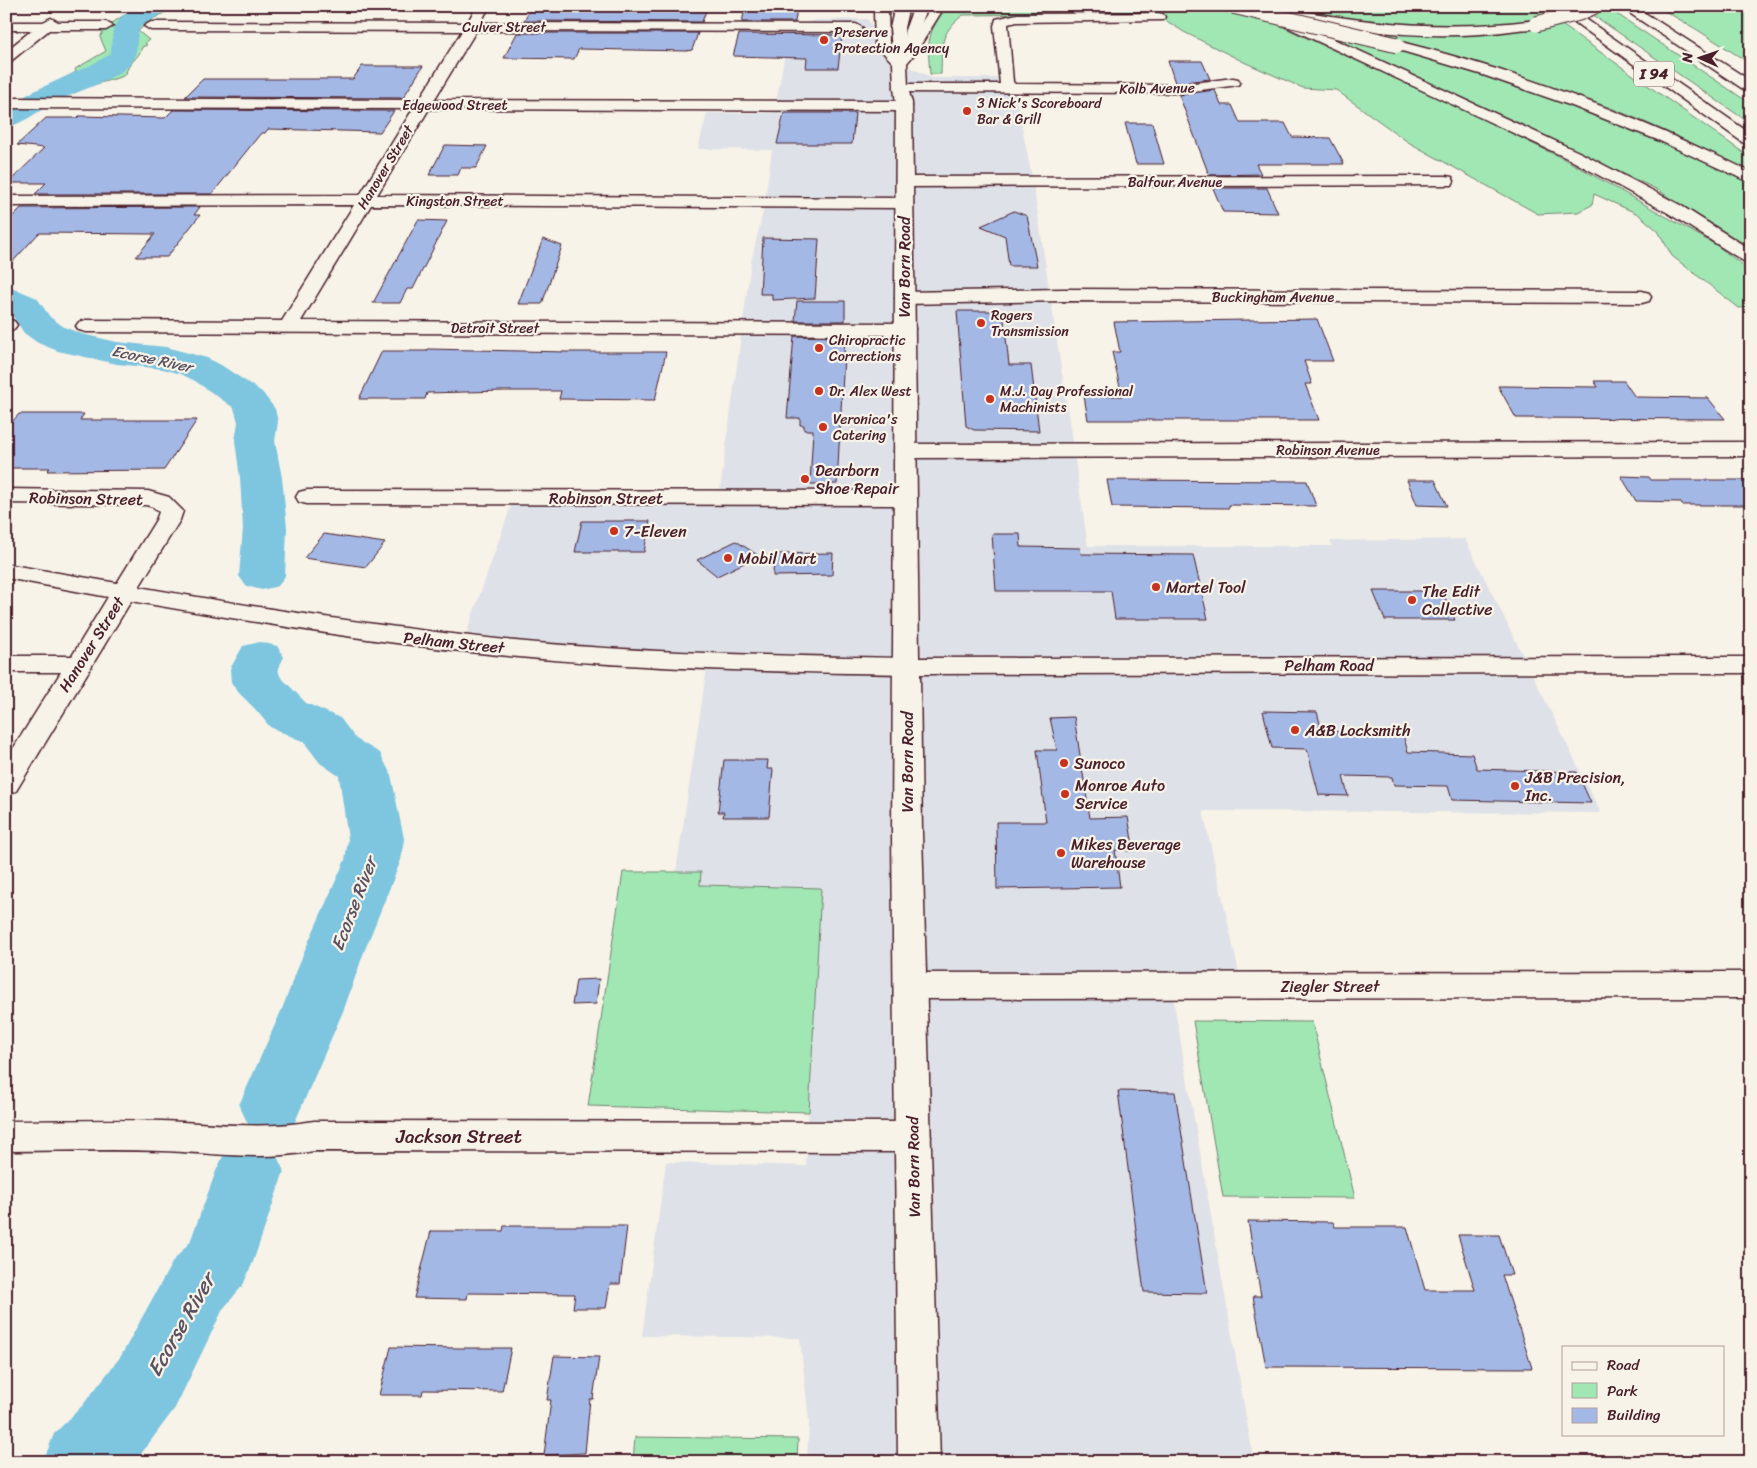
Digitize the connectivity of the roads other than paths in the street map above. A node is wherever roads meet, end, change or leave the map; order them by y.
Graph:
1 (484, 6) edge
2 (878, 6) edge
3 (902, 6) edge
4 (921, 6) edge
5 (939, 6) edge
6 (1233, 6) edge
7 (1253, 6) edge
8 (1261, 6) edge
9 (1558, 6) edge
10 (1595, 6) edge
11 (1628, 8) edge
12 (66, 11) dead end
13 (1158, 17) dead end
14 (6, 26) edge
15 (47, 26) junction
16 (106, 26) dead end
17 (151, 26) dead end
18 (470, 27) junction
19 (856, 28) dead end
20 (910, 51) junction
21 (6, 58) edge
22 (900, 62) junction
23 (1751, 75) edge
24 (1233, 82) dead end
25 (1751, 88) edge
26 (1011, 89) junction
27 (902, 97) junction
28 (8, 103) edge
29 (423, 105) junction
30 (1751, 141) edge
31 (1751, 178) edge
32 (904, 182) junction
33 (1446, 182) dead end
34 (6, 201) edge
35 (366, 201) junction
36 (904, 203) junction
37 (1751, 258) edge
38 (1642, 297) dead end
39 (904, 298) junction
40 (86, 326) dead end
41 (287, 328) junction
42 (904, 329) junction
43 (1751, 449) edge
44 (905, 451) junction
45 (6, 496) edge
46 (307, 497) dead end
47 (906, 498) junction
48 (165, 504) joint
49 (6, 571) edge
50 (123, 592) junction
51 (6, 664) edge
52 (79, 664) junction
53 (1751, 665) edge
54 (906, 666) junction
55 (6, 784) edge
56 (1751, 985) edge
57 (910, 986) junction
58 (6, 1136) edge
59 (912, 1137) junction
60 (919, 1462) edge

1 - 18 main road, Hanover Street
2 - 22 main road
3 - 22 main road, Van Born Road
4 - 20 main road
5 - 20 main road
6 - 31 main road, bridge
7 - 37 main road
8 - 10 main road, bridge
9 - 30 main road, I 94
11 - 23 main road
11 - 25 main road, I 94
12 - 15 main road
13 - 26 main road
14 - 15 main road
15 - 16 main road
15 - 21 main road
17 - 18 main road, Culver Street
18 - 19 main road, Culver Street
18 - 29 main road, Hanover Street
20 - 22 main road
22 - 27 main road, Van Born Road
24 - 26 main road, Kolb Avenue
26 - 27 main road, Kolb Avenue
27 - 29 main road, Edgewood Street
27 - 32 main road, Van Born Road
28 - 29 main road, Edgewood Street
29 - 35 main road, Hanover Street
32 - 33 main road, Balfour Avenue
32 - 36 main road, Van Born Road
34 - 35 main road, Kingston Street
35 - 36 main road, Kingston Street
35 - 41 main road, Hanover Street
36 - 39 main road, Van Born Road
38 - 39 main road, Buckingham Avenue
39 - 42 main road, Van Born Road
40 - 41 main road, Detroit Street
41 - 42 main road, Detroit Street
42 - 44 main road, Van Born Road
43 - 44 main road, Robinson Avenue
44 - 47 main road, Van Born Road
45 - 48 main road, Robinson Street
46 - 47 main road, Robinson Street
47 - 54 main road, Van Born Road
48 - 50 main road, Hanover Street
49 - 50 main road, Pelham Street
50 - 52 main road, Hanover Street
50 - 54 main road, Pelham Street
51 - 52 main road
52 - 55 main road, Hanover Street
53 - 54 main road, Pelham Road
54 - 57 main road, Van Born Road
56 - 57 main road, Ziegler Street
57 - 59 main road, Van Born Road
58 - 59 main road, Jackson Street
59 - 60 main road, Van Born Road

